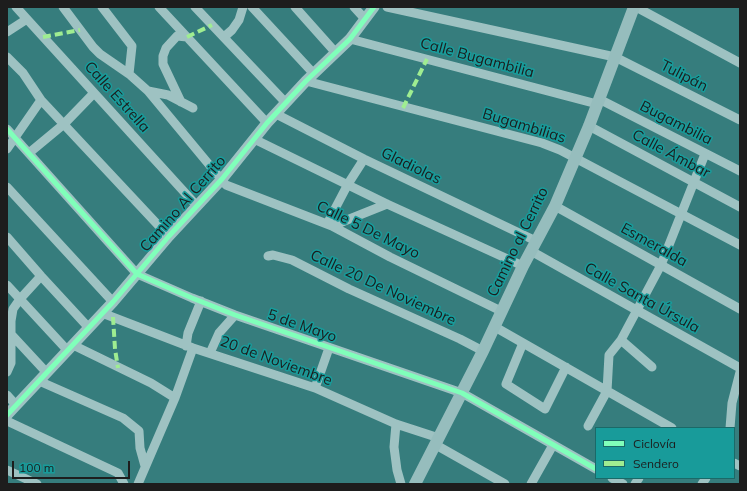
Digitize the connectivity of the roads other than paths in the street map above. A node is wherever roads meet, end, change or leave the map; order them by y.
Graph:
1 (16, 7) edge
2 (62, 7) edge
3 (102, 7) edge
4 (195, 7) edge
5 (244, 7) edge
6 (252, 7) edge
7 (295, 7) edge
8 (354, 7) edge
9 (374, 7) edge
10 (387, 7) edge
11 (633, 7) edge
12 (163, 8) edge
13 (365, 19) junction
14 (27, 20) junction
15 (7, 32) edge
16 (187, 37) junction
17 (224, 37) junction
18 (350, 39) junction
19 (336, 53) junction
20 (615, 57) junction
21 (8, 60) edge
22 (740, 63) edge
23 (129, 74) junction
24 (310, 78) junction
25 (148, 91) junction
26 (94, 93) junction
27 (41, 100) junction
28 (181, 102) junction
29 (598, 102) junction
30 (286, 103) junction
31 (193, 108) dead end
32 (276, 114) junction
33 (740, 120) edge
34 (267, 123) junction
35 (64, 124) junction
36 (589, 126) junction
37 (7, 129) edge
38 (15, 138) junction
39 (254, 139) junction
40 (7, 149) edge
41 (29, 153) junction
42 (705, 154) junction
43 (574, 158) junction
44 (364, 159) junction
45 (740, 171) edge
46 (222, 179) junction
47 (693, 182) junction
48 (348, 184) junction
49 (7, 187) edge
50 (387, 204) junction
51 (197, 206) junction
52 (555, 206) junction
53 (740, 207) edge
54 (682, 214) junction
55 (330, 225) junction
56 (7, 236) edge
57 (169, 236) junction
58 (740, 245) edge
59 (533, 246) junction
60 (268, 256) dead end
61 (661, 265) junction
62 (523, 266) junction
63 (138, 274) junction
64 (41, 276) junction
65 (7, 285) edge
66 (20, 298) junction
67 (202, 301) junction
68 (113, 302) junction
69 (740, 309) edge
70 (501, 311) junction
71 (637, 311) junction
72 (102, 314) junction
73 (235, 315) junction
74 (495, 327) junction
75 (89, 328) junction
76 (9, 331) edge
77 (621, 340) junction
78 (523, 343) junction
79 (190, 347) junction
80 (70, 348) junction
81 (329, 348) junction
82 (483, 351) junction
83 (210, 353) junction
84 (652, 367) dead end
85 (566, 368) junction
86 (740, 368) edge
87 (7, 372) edge
88 (740, 372) edge
89 (47, 373) junction
90 (39, 381) junction
91 (315, 388) junction
92 (607, 391) junction
93 (462, 393) junction
94 (7, 395) edge
95 (175, 398) junction
96 (16, 405) junction
97 (736, 405) edge
98 (7, 415) edge
99 (7, 420) edge
100 (396, 424) junction
101 (588, 426) dead end
102 (670, 427) edge
103 (729, 427) edge
104 (438, 442) junction
105 (553, 444) junction
106 (145, 466) junction
107 (593, 467) edge
108 (7, 470) edge
109 (614, 479) edge
110 (37, 484) edge
111 (124, 484) edge
112 (138, 484) edge
113 (401, 484) edge
114 (415, 484) edge
115 (505, 484) edge
116 (531, 484) edge
117 (623, 484) edge

1 - 14 street, Calle Estrella
2 - 23 street, Calle 5 De Mayo
3 - 23 street
4 - 17 street
5 - 17 street
6 - 24 street
7 - 19 street
8 - 13 street
9 - 13 street, Camino Al Cerrito
10 - 20 street, Tulipán
11 - 20 main road, Camino al Cerrito
11 - 22 street
12 - 16 street
13 - 18 street, Camino Al Cerrito
14 - 15 street
14 - 26 street, Calle Estrella
16 - 28 street
16 - 34 street
17 - 30 street
18 - 19 street, Camino Al Cerrito
18 - 29 street, Calle Bugambilia
19 - 24 street, Camino Al Cerrito
20 - 29 main road, Camino al Cerrito
20 - 33 street, Tulipán
21 - 27 street
23 - 25 street, Calle 5 De Mayo
24 - 30 street, Camino Al Cerrito
24 - 43 street, Bugambilias
25 - 28 street
25 - 46 street, Calle 5 De Mayo
26 - 35 street
26 - 51 street, Calle Estrella
27 - 35 street
27 - 38 street
28 - 31 street
29 - 36 main road, Camino al Cerrito
29 - 42 street, Bugambilia
30 - 32 street, Camino Al Cerrito
32 - 34 street, Camino Al Cerrito
32 - 44 street, Gladiolas
34 - 39 street, Camino Al Cerrito
35 - 41 street
35 - 57 street
36 - 43 main road, Camino al Cerrito
36 - 47 street, Calle Ámbar
37 - 38 street
38 - 40 street
38 - 41 street
39 - 46 street, Camino Al Cerrito
39 - 48 street
41 - 63 street
42 - 45 street, Bugambilia
42 - 47 street
43 - 52 main road, Camino al Cerrito
43 - 54 street, Bugambilias
44 - 48 street
44 - 59 street, Gladiolas
46 - 51 street, Camino Al Cerrito
46 - 55 street, Calle 5 De Mayo
47 - 53 street, Calle Ámbar
47 - 54 street
48 - 50 street
48 - 55 street
49 - 68 street
50 - 55 street
50 - 62 street
51 - 57 street, Camino Al Cerrito
52 - 59 main road, Camino al Cerrito
52 - 61 street, Esmeralda
54 - 58 street, Bugambilias
54 - 61 street
55 - 70 street, Calle 5 De Mayo
56 - 64 street
57 - 63 street, Camino Al Cerrito
59 - 62 main road, Camino al Cerrito
59 - 71 street, Calle Santa Úrsula
60 - 82 street, Calle 20 De Noviembre
61 - 69 street, Esmeralda
61 - 71 street
62 - 70 main road, Camino al Cerrito
63 - 67 street, 5 de Mayo
63 - 68 street, Camino Al Cerrito
64 - 66 street
64 - 75 street
65 - 66 street
66 - 76 street
66 - 80 street
67 - 73 street, 5 de Mayo
67 - 79 street
68 - 72 street, Camino Al Cerrito
70 - 74 main road, Camino al Cerrito
71 - 77 street
71 - 86 street, Calle Santa Úrsula
72 - 75 street, Camino Al Cerrito
72 - 79 street, 20 de Noviembre
73 - 81 street, 5 de Mayo
73 - 83 street
74 - 78 street
74 - 82 main road, Camino al Cerrito
75 - 80 street, Camino Al Cerrito
76 - 87 street
76 - 89 street
77 - 84 street
77 - 92 street
78 - 85 street
78 - 85 street
79 - 83 street, 20 de Noviembre
79 - 95 street
80 - 89 street, Camino Al Cerrito
80 - 95 street
81 - 91 street
81 - 93 street, 5 de Mayo
82 - 93 main road, Camino al Cerrito
83 - 91 street, 20 de Noviembre
85 - 92 street
88 - 97 street
89 - 90 street, Camino Al Cerrito
90 - 96 street, Camino Al Cerrito
90 - 106 street
91 - 100 street, 20 de Noviembre
92 - 101 street
92 - 102 street
93 - 104 main road, Camino al Cerrito
93 - 105 street, 5 de Mayo
94 - 96 street
95 - 106 street
96 - 98 street, Camino Al Cerrito
97 - 103 street
99 - 111 street
100 - 104 street, 20 de Noviembre
100 - 113 street
104 - 114 main road, Camino al Cerrito
104 - 115 street, 20 de Noviembre
105 - 107 street, 5 de Mayo
105 - 116 street
106 - 112 street
108 - 110 street
109 - 117 street

